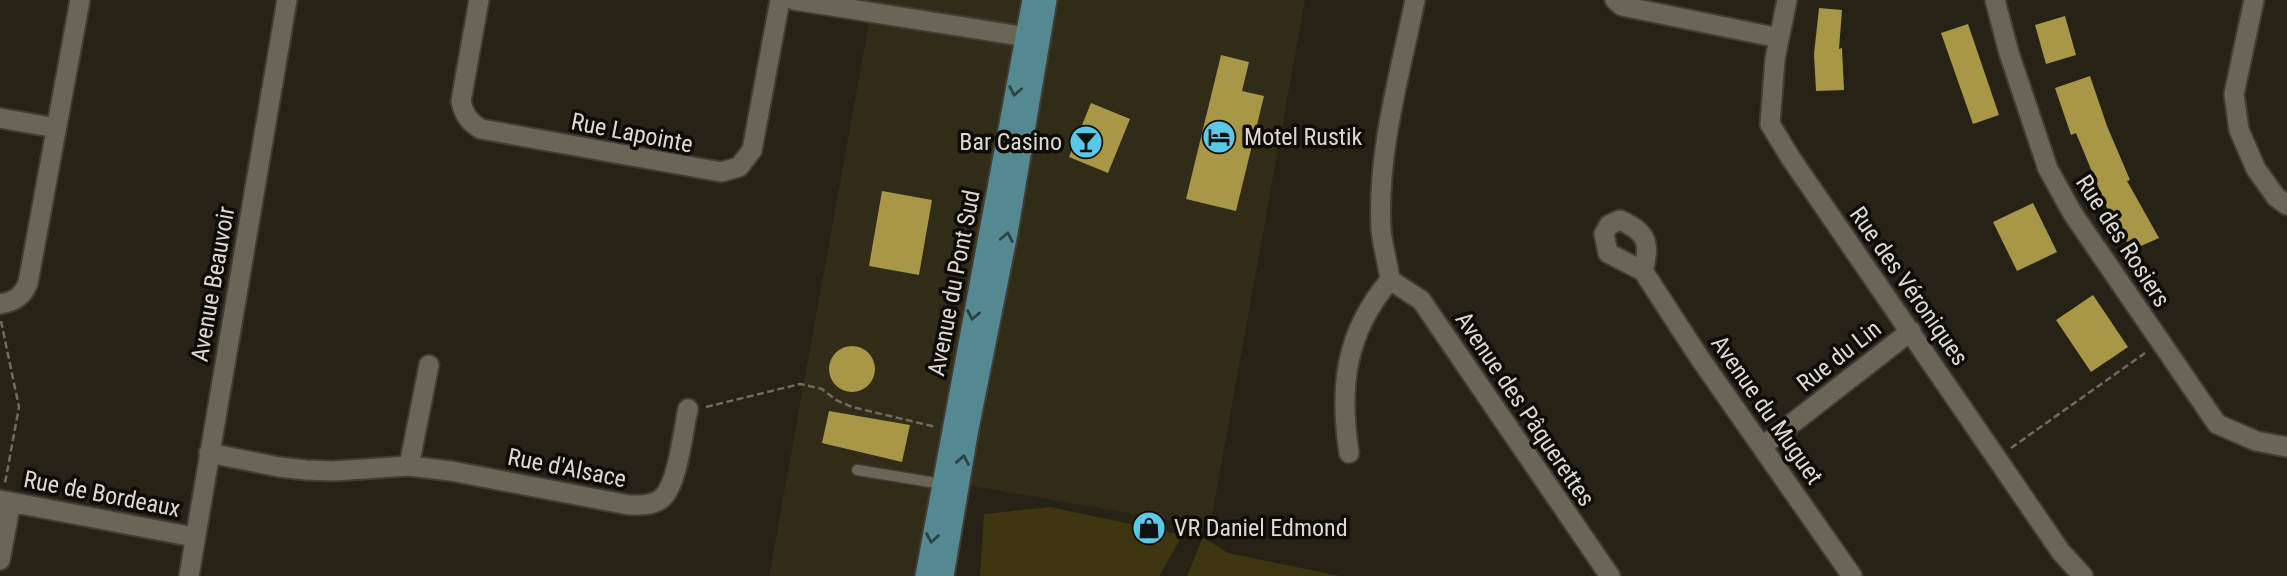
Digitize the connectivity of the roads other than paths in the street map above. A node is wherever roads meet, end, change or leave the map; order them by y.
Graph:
1 (80, 0) edge
2 (287, 0) edge
3 (479, 0) edge
4 (780, 0) edge
5 (794, 0) edge
6 (1032, 0) edge
7 (1047, 0) edge
8 (1415, 0) edge
9 (1615, 0) edge
10 (1787, 0) edge
11 (1995, 0) edge
12 (2254, 0) edge
13 (1033, 38) junction
14 (1779, 38) junction
15 (0, 118) edge
16 (56, 128) junction
17 (2287, 205) edge
18 (1643, 271) dead end
19 (1390, 280) junction
20 (0, 304) edge
21 (1911, 331) junction
22 (429, 365) dead end
23 (687, 411) road end
24 (1763, 446) junction
25 (2287, 447) edge
26 (209, 453) junction
27 (1349, 453) dead end
28 (409, 466) junction
29 (857, 470) dead end
30 (942, 484) junction
31 (5, 501) edge
32 (194, 537) junction
33 (0, 560) edge
34 (189, 576) edge
35 (925, 576) edge
36 (944, 576) edge
37 (1610, 576) edge
38 (1852, 576) edge
39 (2083, 576) edge

1 - 16 street
2 - 26 street, Avenue Beauvoir
3 - 4 street, Rue Lapointe
5 - 13 street
6 - 13 main road, Avenue du Pont Sud
7 - 13 main road, Avenue du Pont Sud
8 - 19 street
9 - 14 street
10 - 14 street, Rue des Véroniques
11 - 25 street, Rue des Rosiers
12 - 17 street
13 -> 30 main road, Avenue du Pont Sud
36 -> 13 main road, Avenue du Pont Sud
14 - 21 street, Rue des Véroniques
15 - 16 street
16 - 20 street
18 - 24 street, Avenue du Muguet
19 - 27 street
19 - 37 street, Avenue des Pâquerettes
21 - 24 street, Rue du Lin
21 - 39 street, Rue des Véroniques
22 - 28 street
23 - 28 street, Rue d'Alsace
24 - 38 street, Avenue du Muguet
26 - 28 street, Rue d'Alsace
26 - 32 street, Avenue Beauvoir
29 - 30 lane
30 -> 35 main road, Avenue du Pont Sud
31 - 32 street, Rue de Bordeaux
31 - 33 street
32 - 34 street, Avenue Beauvoir

